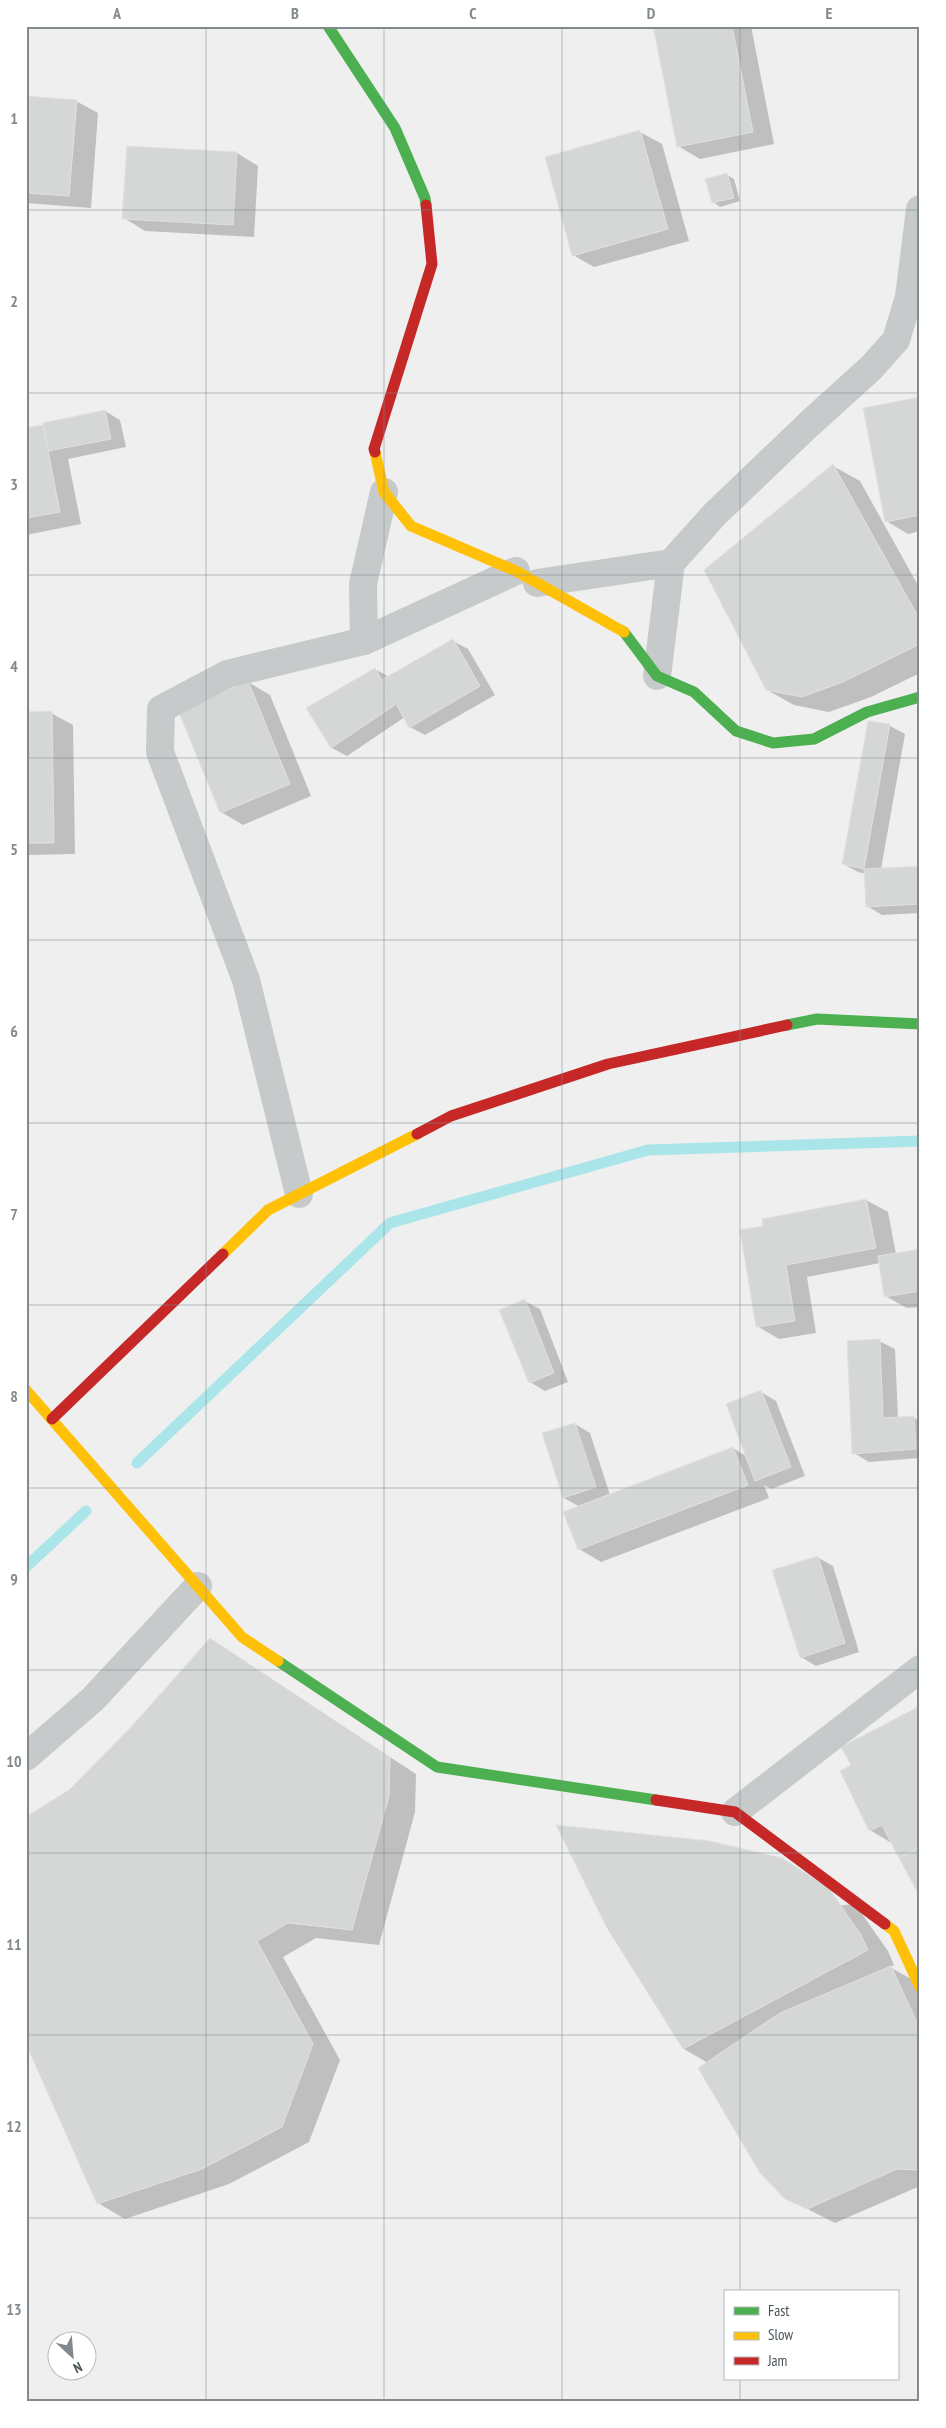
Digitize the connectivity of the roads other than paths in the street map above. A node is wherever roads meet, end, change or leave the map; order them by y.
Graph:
1 (328, 26) edge
2 (920, 209) edge
3 (384, 492) junction
4 (671, 563) junction
5 (527, 577) junction
6 (364, 641) junction
7 (657, 676) junction
8 (920, 698) edge
9 (920, 1024) edge
10 (299, 1194) junction
11 (26, 1390) edge
12 (52, 1419) junction
13 (198, 1586) junction
14 (920, 1669) edge
15 (26, 1757) edge
16 (736, 1812) junction
17 (920, 1987) edge

1 - 3 street
2 - 4 street
3 - 5 street
3 - 6 street
4 - 5 street
4 - 7 street
5 - 6 street
5 - 7 street
6 - 10 street
7 - 8 street
9 - 10 street
10 - 12 street
11 - 12 street
12 - 13 street
13 - 15 street
13 - 16 street
14 - 16 street
16 - 17 street

